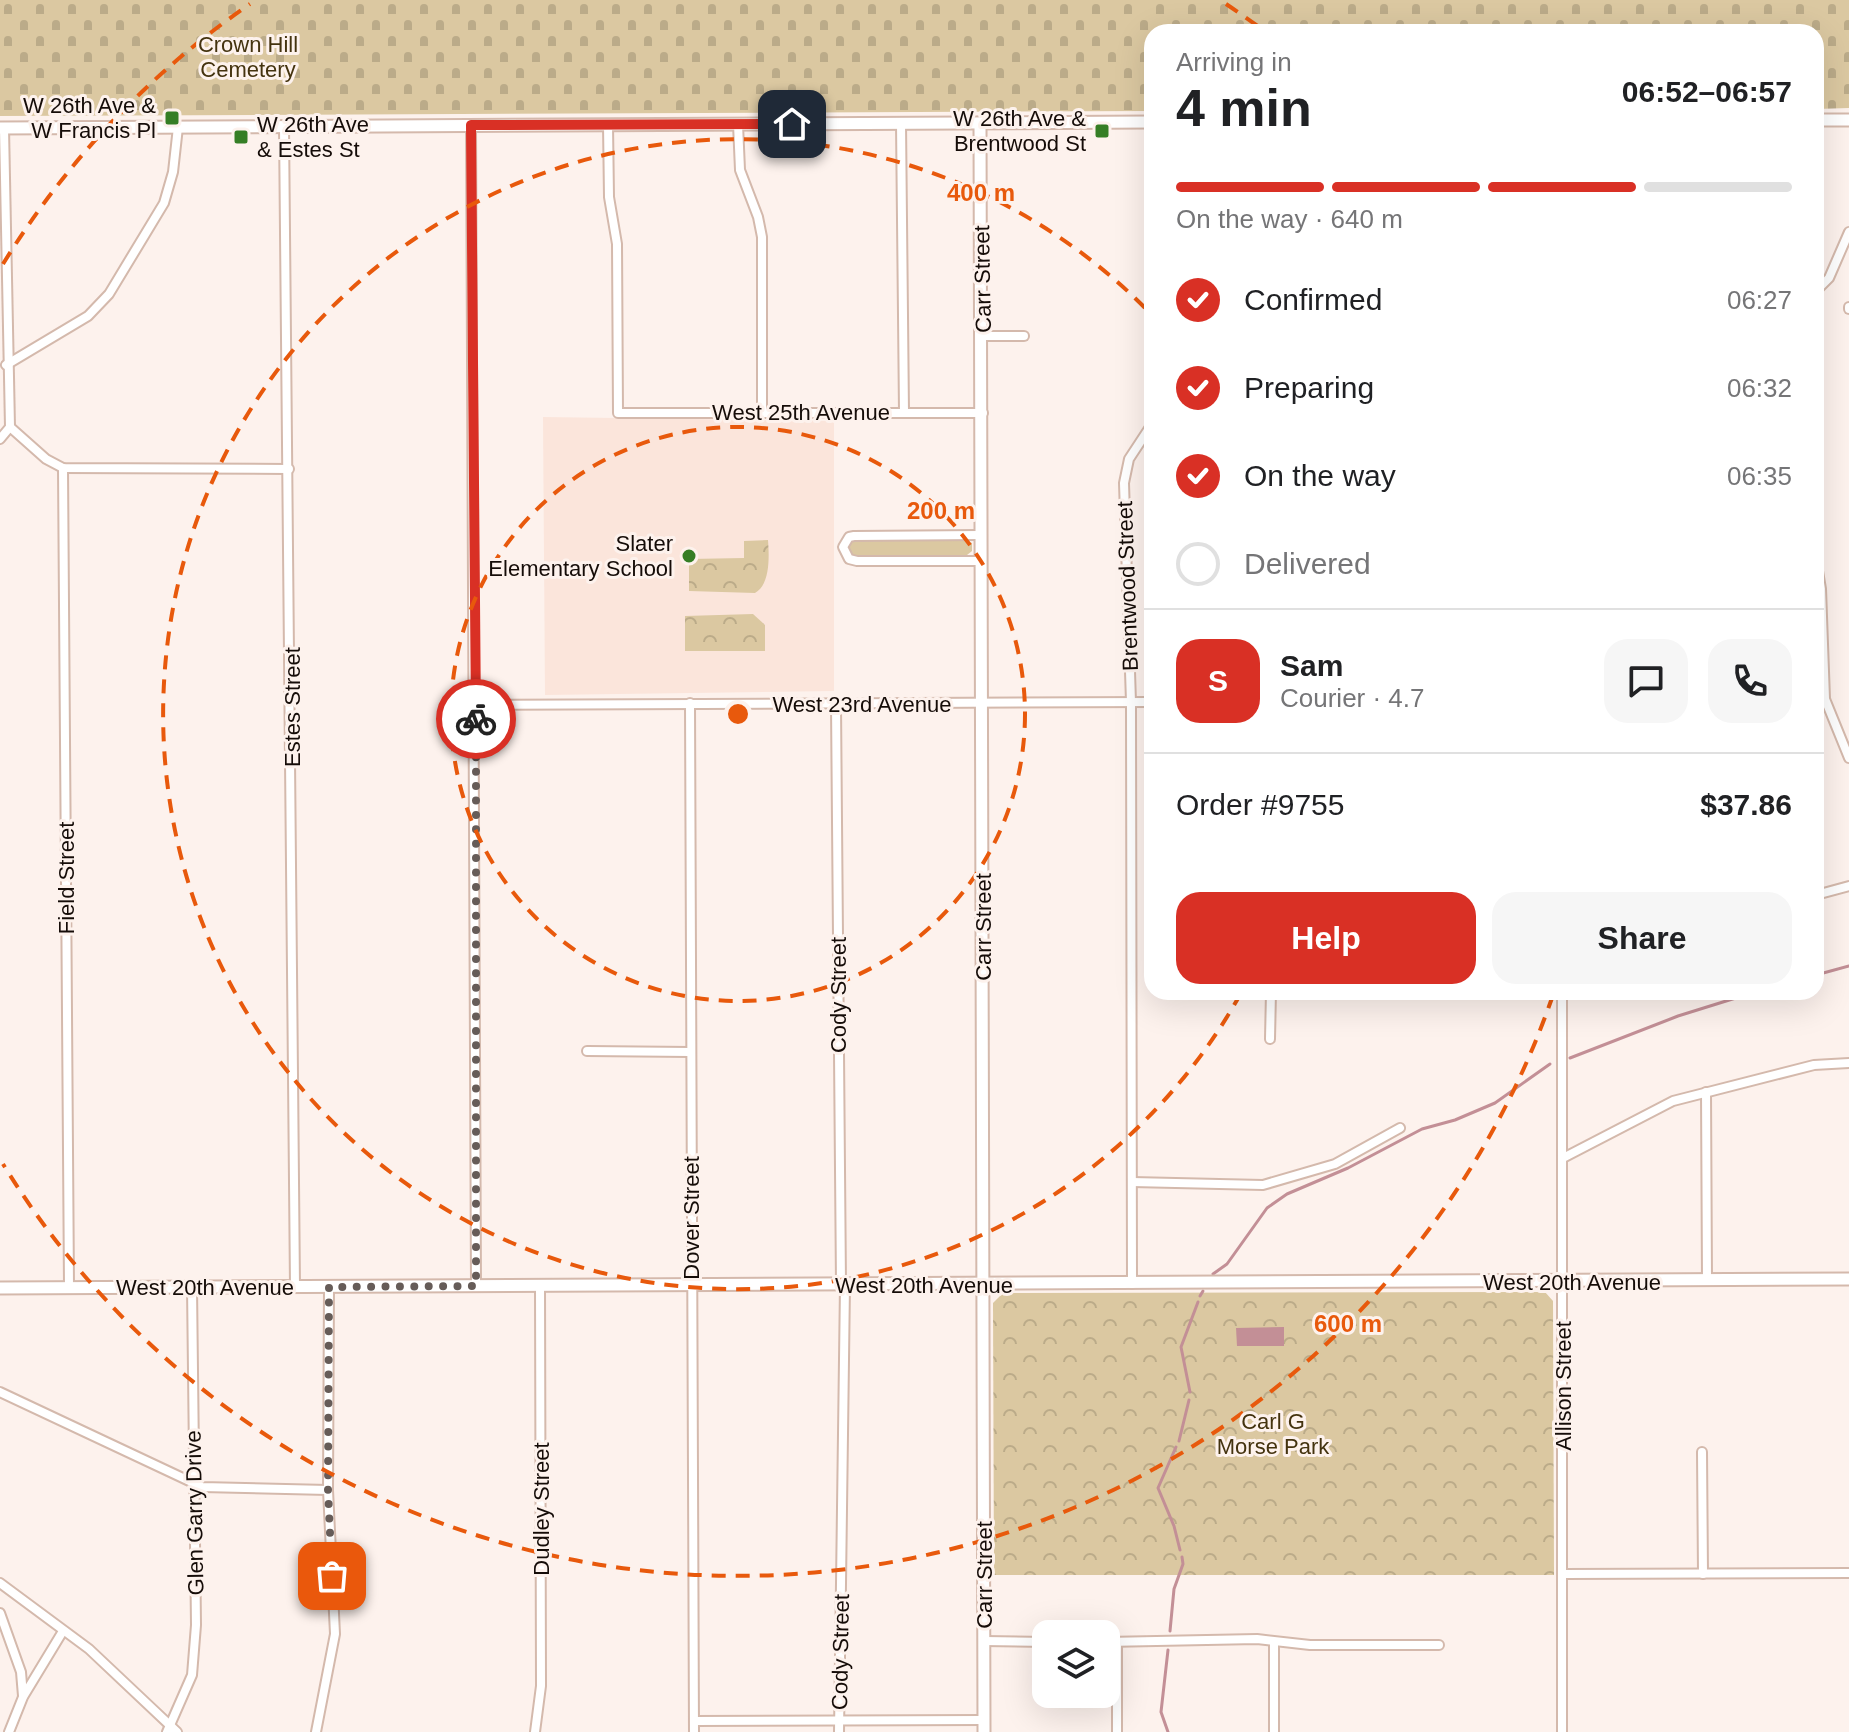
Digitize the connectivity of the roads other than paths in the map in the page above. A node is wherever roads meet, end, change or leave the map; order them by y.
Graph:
1 (1824, 120) edge
2 (1849, 120) edge
3 (1144, 122) edge
4 (901, 123) junction
5 (980, 123) junction
6 (738, 124) junction
7 (471, 125) junction
8 (608, 125) junction
9 (178, 127) junction
10 (284, 127) junction
11 (2, 128) edge
12 (1849, 232) edge
13 (1824, 283) edge
14 (983, 336) junction
15 (1024, 336) dead end
16 (6, 365) junction
17 (904, 412) junction
18 (762, 413) junction
19 (983, 413) junction
20 (10, 427) junction
21 (1144, 436) edge
22 (0, 439) edge
23 (63, 468) junction
24 (289, 469) junction
25 (980, 535) junction
26 (980, 561) junction
27 (1131, 702) junction
28 (1144, 702) edge
29 (690, 703) junction
30 (981, 704) junction
31 (476, 705) junction
32 (836, 705) junction
33 (1824, 707) edge
34 (1849, 758) edge
35 (1849, 886) edge
36 (1824, 893) edge
37 (1271, 1000) edge
38 (1562, 1000) edge
39 (1270, 1039) dead end
40 (587, 1051) dead end
41 (690, 1052) junction
42 (1849, 1063) edge
43 (1706, 1092) junction
44 (1400, 1128) dead end
45 (1563, 1158) junction
46 (1132, 1182) junction
47 (1849, 1279) edge
48 (1707, 1280) junction
49 (1563, 1281) junction
50 (1132, 1284) junction
51 (691, 1285) junction
52 (843, 1285) junction
53 (983, 1285) junction
54 (476, 1286) junction
55 (540, 1286) junction
56 (69, 1287) junction
57 (192, 1287) junction
58 (295, 1287) junction
59 (329, 1287) junction
60 (0, 1288) edge
61 (0, 1392) edge
62 (1702, 1452) dead end
63 (194, 1484) junction
64 (328, 1490) junction
65 (1849, 1573) edge
66 (1564, 1574) junction
67 (1703, 1574) junction
68 (0, 1583) edge
69 (0, 1613) edge
70 (63, 1631) junction
71 (984, 1641) junction
72 (1032, 1642) edge
73 (1120, 1642) edge
74 (1274, 1643) junction
75 (1439, 1645) dead end
76 (23, 1697) junction
77 (1117, 1708) edge
78 (839, 1720) junction
79 (694, 1721) junction
80 (984, 1726) edge
81 (172, 1730) edge
82 (9, 1732) edge
83 (316, 1732) edge
84 (535, 1732) edge
85 (694, 1732) edge
86 (839, 1732) edge
87 (1117, 1732) edge
88 (1274, 1732) edge
89 (1562, 1732) edge

1 - 2 street
3 - 5 street
4 - 5 street
4 - 6 street
4 - 17 street
5 - 14 street, Carr Street
6 - 8 street
6 - 18 street
7 - 8 street
7 - 10 street
7 - 31 street
8 - 18 street, West 25th Avenue
9 - 10 street
9 - 11 street
9 - 16 street
10 - 24 street, Estes Street
11 - 16 street
12 - 13 street
14 - 15 street
14 - 19 street, Carr Street
16 - 20 street
17 - 18 street, West 25th Avenue
17 - 19 street, West 25th Avenue
19 - 25 street, Carr Street
20 - 22 street
20 - 23 street
21 - 27 street, Brentwood Street
23 - 24 street
23 - 56 street, Field Street
24 - 58 street, Estes Street
25 - 26 street, Carr Street
25 - 26 street
26 - 30 street, Carr Street
27 - 28 street, West 23rd Avenue
27 - 30 street, West 23rd Avenue
27 - 46 street, Brentwood Street
29 - 31 street, West 23rd Avenue
29 - 32 street, West 23rd Avenue
29 - 41 street, Dover Street
30 - 32 street, West 23rd Avenue
30 - 53 street, Carr Street
31 - 54 street
32 - 52 street, Cody Street
33 - 34 street
35 - 36 street
37 - 39 street
38 - 45 street, Allison Street
40 - 41 street
41 - 51 street, Dover Street
42 - 43 street
43 - 45 street
43 - 48 street
44 - 46 street
45 - 49 street, Allison Street
46 - 50 street, Brentwood Street
47 - 48 street, West 20th Avenue
48 - 49 street, West 20th Avenue
49 - 50 street, West 20th Avenue
49 - 66 street, Allison Street
50 - 53 street, West 20th Avenue
51 - 52 street, West 20th Avenue
51 - 55 street, West 20th Avenue
51 - 79 street, Dover Street
52 - 53 street, West 20th Avenue
52 - 78 street, Cody Street
53 - 71 street, Carr Street
54 - 55 street, West 20th Avenue
54 - 59 street, West 20th Avenue
55 - 84 street, Dudley Street
56 - 57 street, West 20th Avenue
56 - 60 street, West 20th Avenue
57 - 58 street, West 20th Avenue
57 - 63 street, Glen Garry Drive
58 - 59 street, West 20th Avenue
59 - 64 street
61 - 63 street
62 - 67 street
63 - 64 street
63 - 81 street, Glen Garry Drive
64 - 83 street
65 - 67 street
66 - 67 street
66 - 89 street, Allison Street
68 - 70 street
69 - 76 street
70 - 76 street
70 - 81 street
71 - 72 street
71 - 80 street, Carr Street
73 - 74 street
74 - 75 street
74 - 88 street
76 - 82 street
77 - 87 street
78 - 79 street
78 - 80 street
78 - 86 street, Cody Street
79 - 85 street, Dover Street

